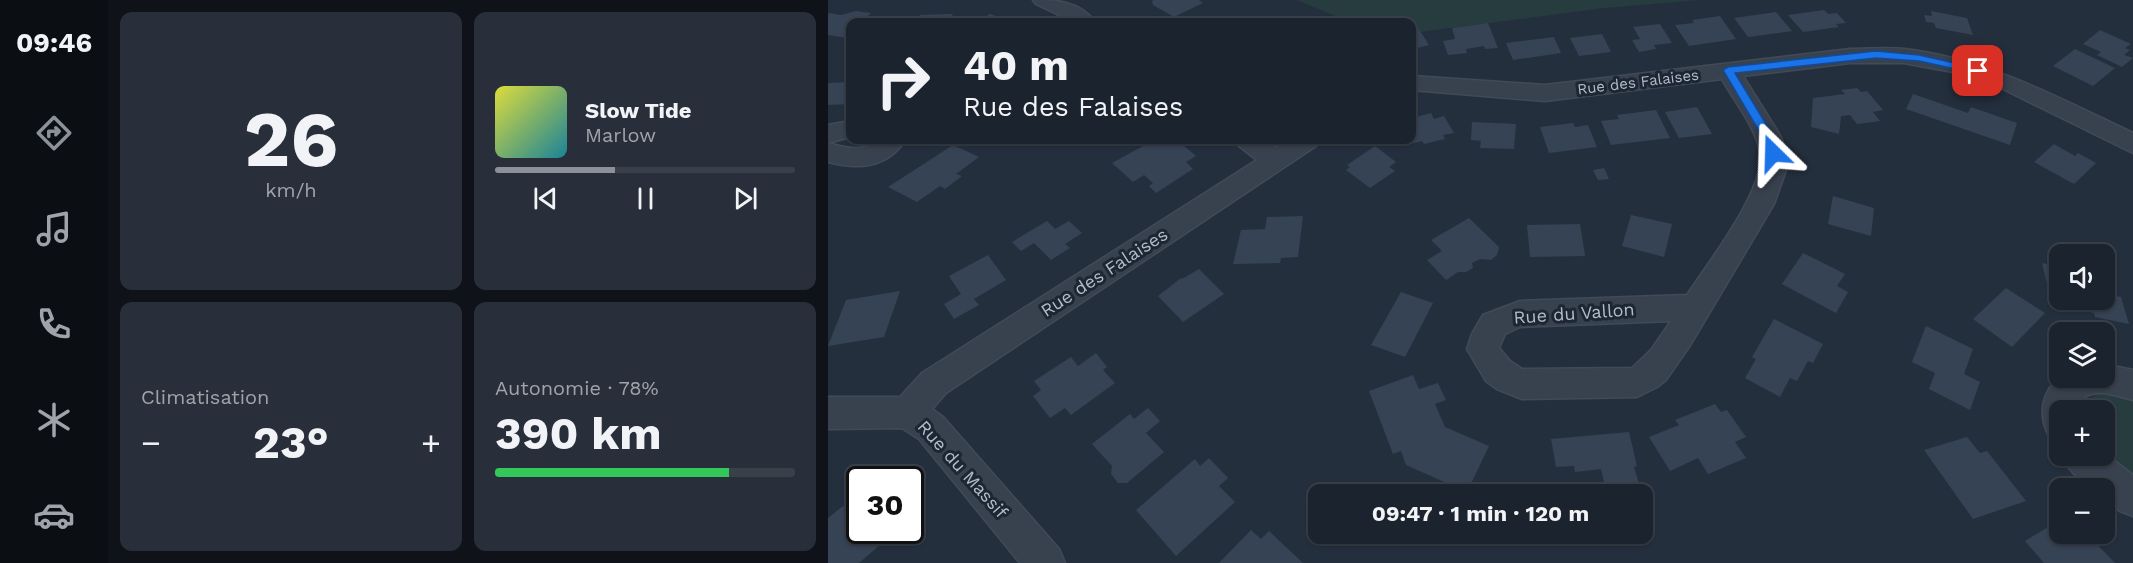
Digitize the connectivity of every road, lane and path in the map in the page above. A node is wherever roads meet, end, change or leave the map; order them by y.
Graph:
1 (1043, 0) edge
2 (1078, 18) edge
3 (1728, 70) junction
4 (1416, 83) edge
5 (846, 130) edge
6 (828, 134) edge
7 (889, 144) edge
8 (1253, 144) edge
9 (1301, 144) edge
10 (2133, 144) edge
11 (828, 152) edge
12 (1275, 160) junction
13 (1696, 308) junction
14 (2115, 381) edge
15 (2133, 385) edge
16 (908, 412) junction
17 (828, 413) edge
18 (2093, 466) edge
19 (2133, 498) edge
20 (1045, 563) edge

1 - 2 street
3 - 4 street, Rue des Falaises
3 - 10 street, Rue des Falaises
3 - 13 street, Rue du Vallon
5 - 6 street
7 - 11 street
8 - 12 street
9 - 12 street, Rue des Falaises
12 - 16 street, Rue des Falaises
13 - 13 street, Rue du Vallon
14 - 15 street
16 - 17 street, Rue du Massif
16 - 20 street, Rue du Massif
18 - 19 street

